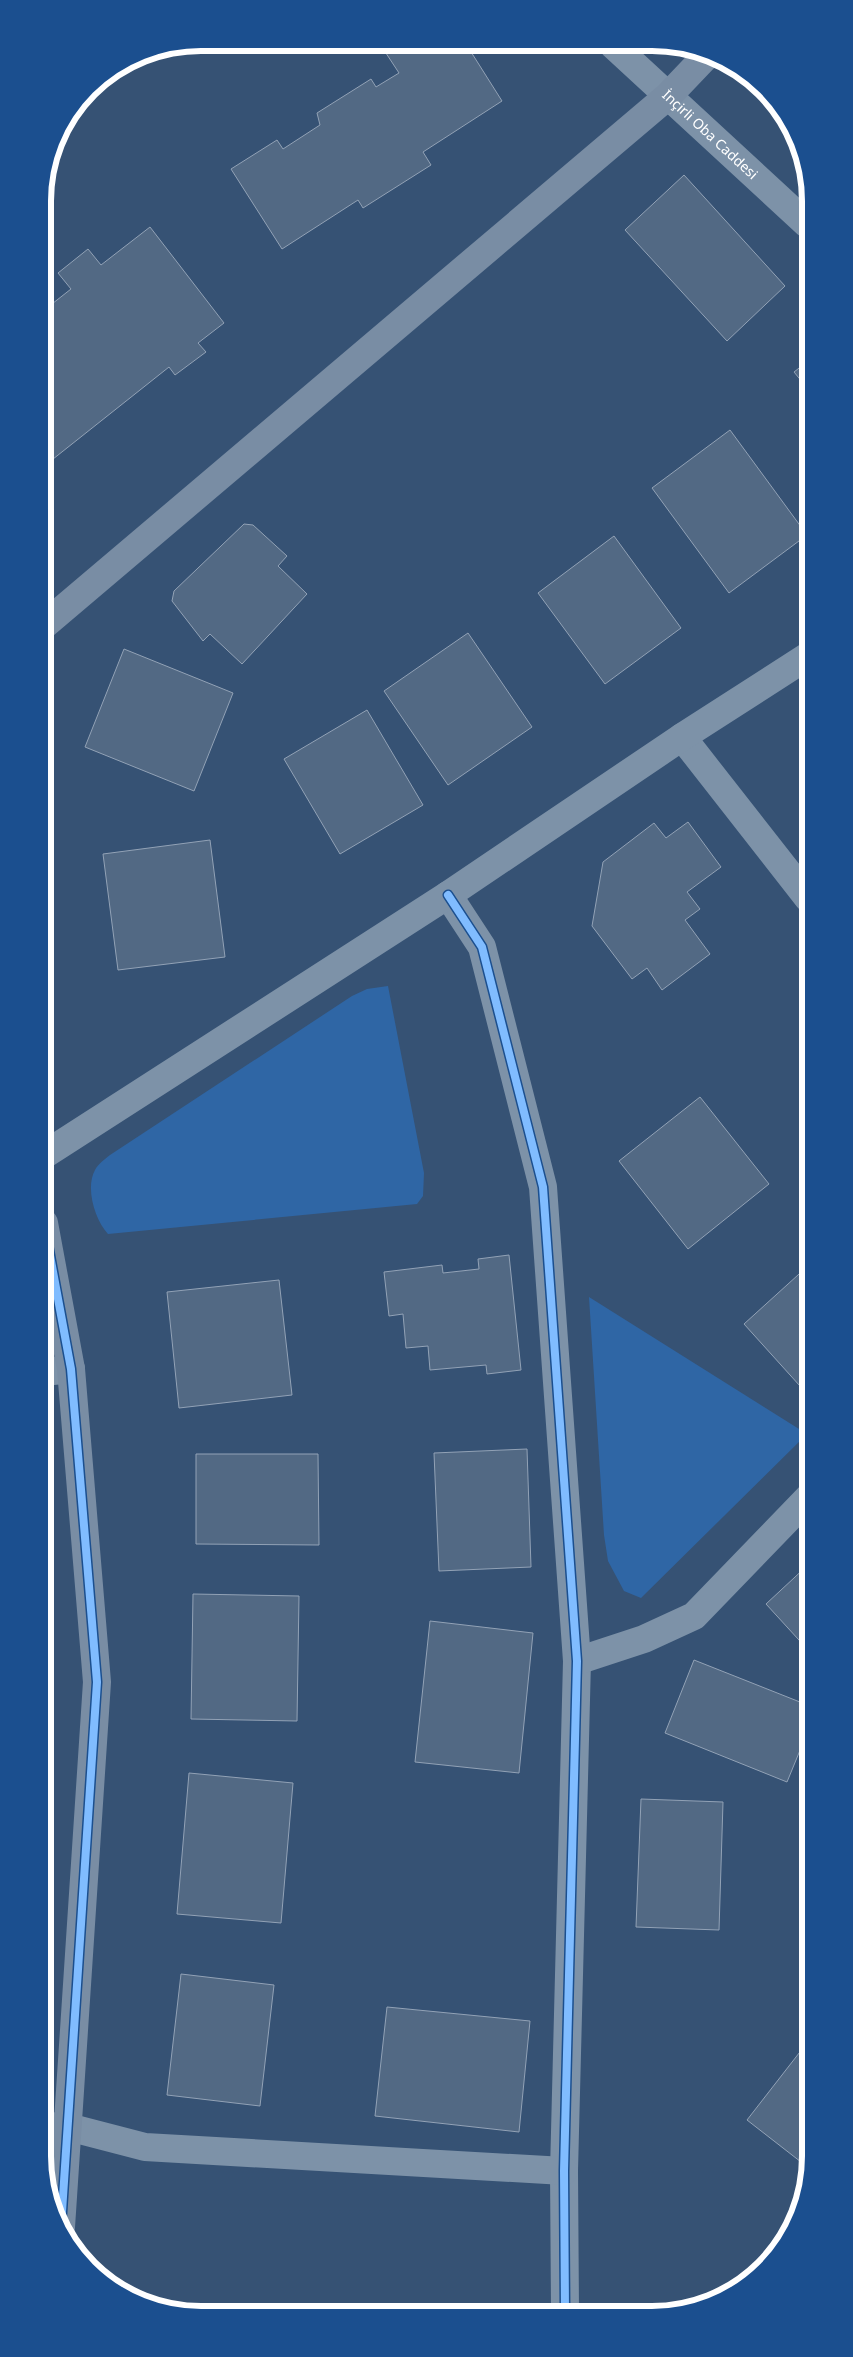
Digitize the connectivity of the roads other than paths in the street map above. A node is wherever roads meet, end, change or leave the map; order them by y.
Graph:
1 (620, 51) edge
2 (702, 60) edge
3 (668, 96) junction
4 (802, 219) edge
5 (52, 619) edge
6 (802, 660) edge
7 (682, 736) junction
8 (802, 890) edge
9 (448, 895) junction
10 (52, 1150) edge
11 (51, 1301) edge
12 (58, 1370) edge
13 (801, 1505) edge
14 (577, 1661) junction
15 (57, 2127) edge
16 (564, 2171) junction
17 (60, 2207) edge
18 (565, 2306) edge

1 - 3 street, İnçirli Oba Caddesi
2 - 3 street
3 - 4 street, İnçirli Oba Caddesi
3 - 5 street
6 - 7 street
7 - 8 street
7 - 9 street
9 - 10 street
9 - 14 street
11 - 12 street
12 - 15 street
13 - 14 street
14 - 16 street
15 - 16 street
15 - 17 street
16 - 18 street

